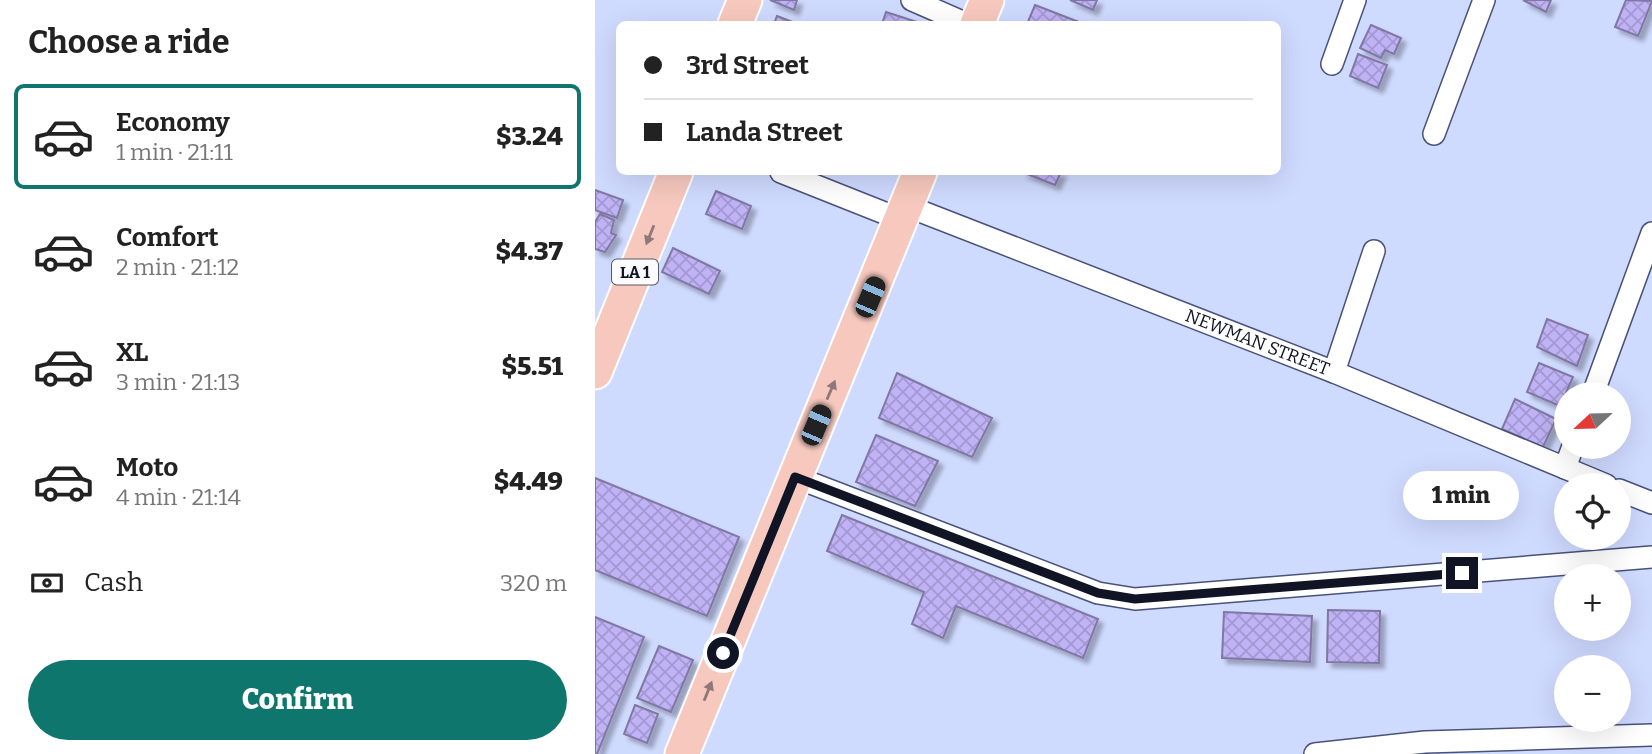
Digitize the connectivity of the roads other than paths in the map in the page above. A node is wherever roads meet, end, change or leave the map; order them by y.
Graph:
1 (745, 0) edge
2 (912, 0) edge
3 (987, 0) edge
4 (1355, 0) edge
5 (1484, 0) edge
6 (736, 21) edge
7 (960, 21) edge
8 (978, 21) edge
9 (1332, 64) dead end
10 (1434, 134) dead end
11 (675, 175) edge
12 (790, 175) edge
13 (919, 175) edge
14 (904, 213) junction
15 (1652, 233) edge
16 (1374, 251) dead end
17 (595, 372) edge
18 (1334, 372) junction
19 (1597, 382) edge
20 (1568, 459) edge
21 (1565, 468) junction
22 (1577, 473) edge
23 (795, 477) junction
24 (1631, 495) edge
25 (1652, 503) edge
26 (1652, 557) edge
27 (1652, 735) edge
28 (682, 754) edge
29 (1315, 754) edge

1 - 6 main road
2 - 7 street
3 - 8 main road
4 - 9 street
5 - 10 street
11 -> 17 main road, LA 1
12 - 14 street, NEWMAN STREET
13 - 14 main road
14 - 18 street, NEWMAN STREET
23 -> 14 main road
15 - 19 street
16 - 18 street
18 - 21 street, NEWMAN STREET
20 - 21 street
21 - 22 street, NEWMAN STREET
23 - 26 street
28 -> 23 main road
24 - 25 street
27 - 29 street

